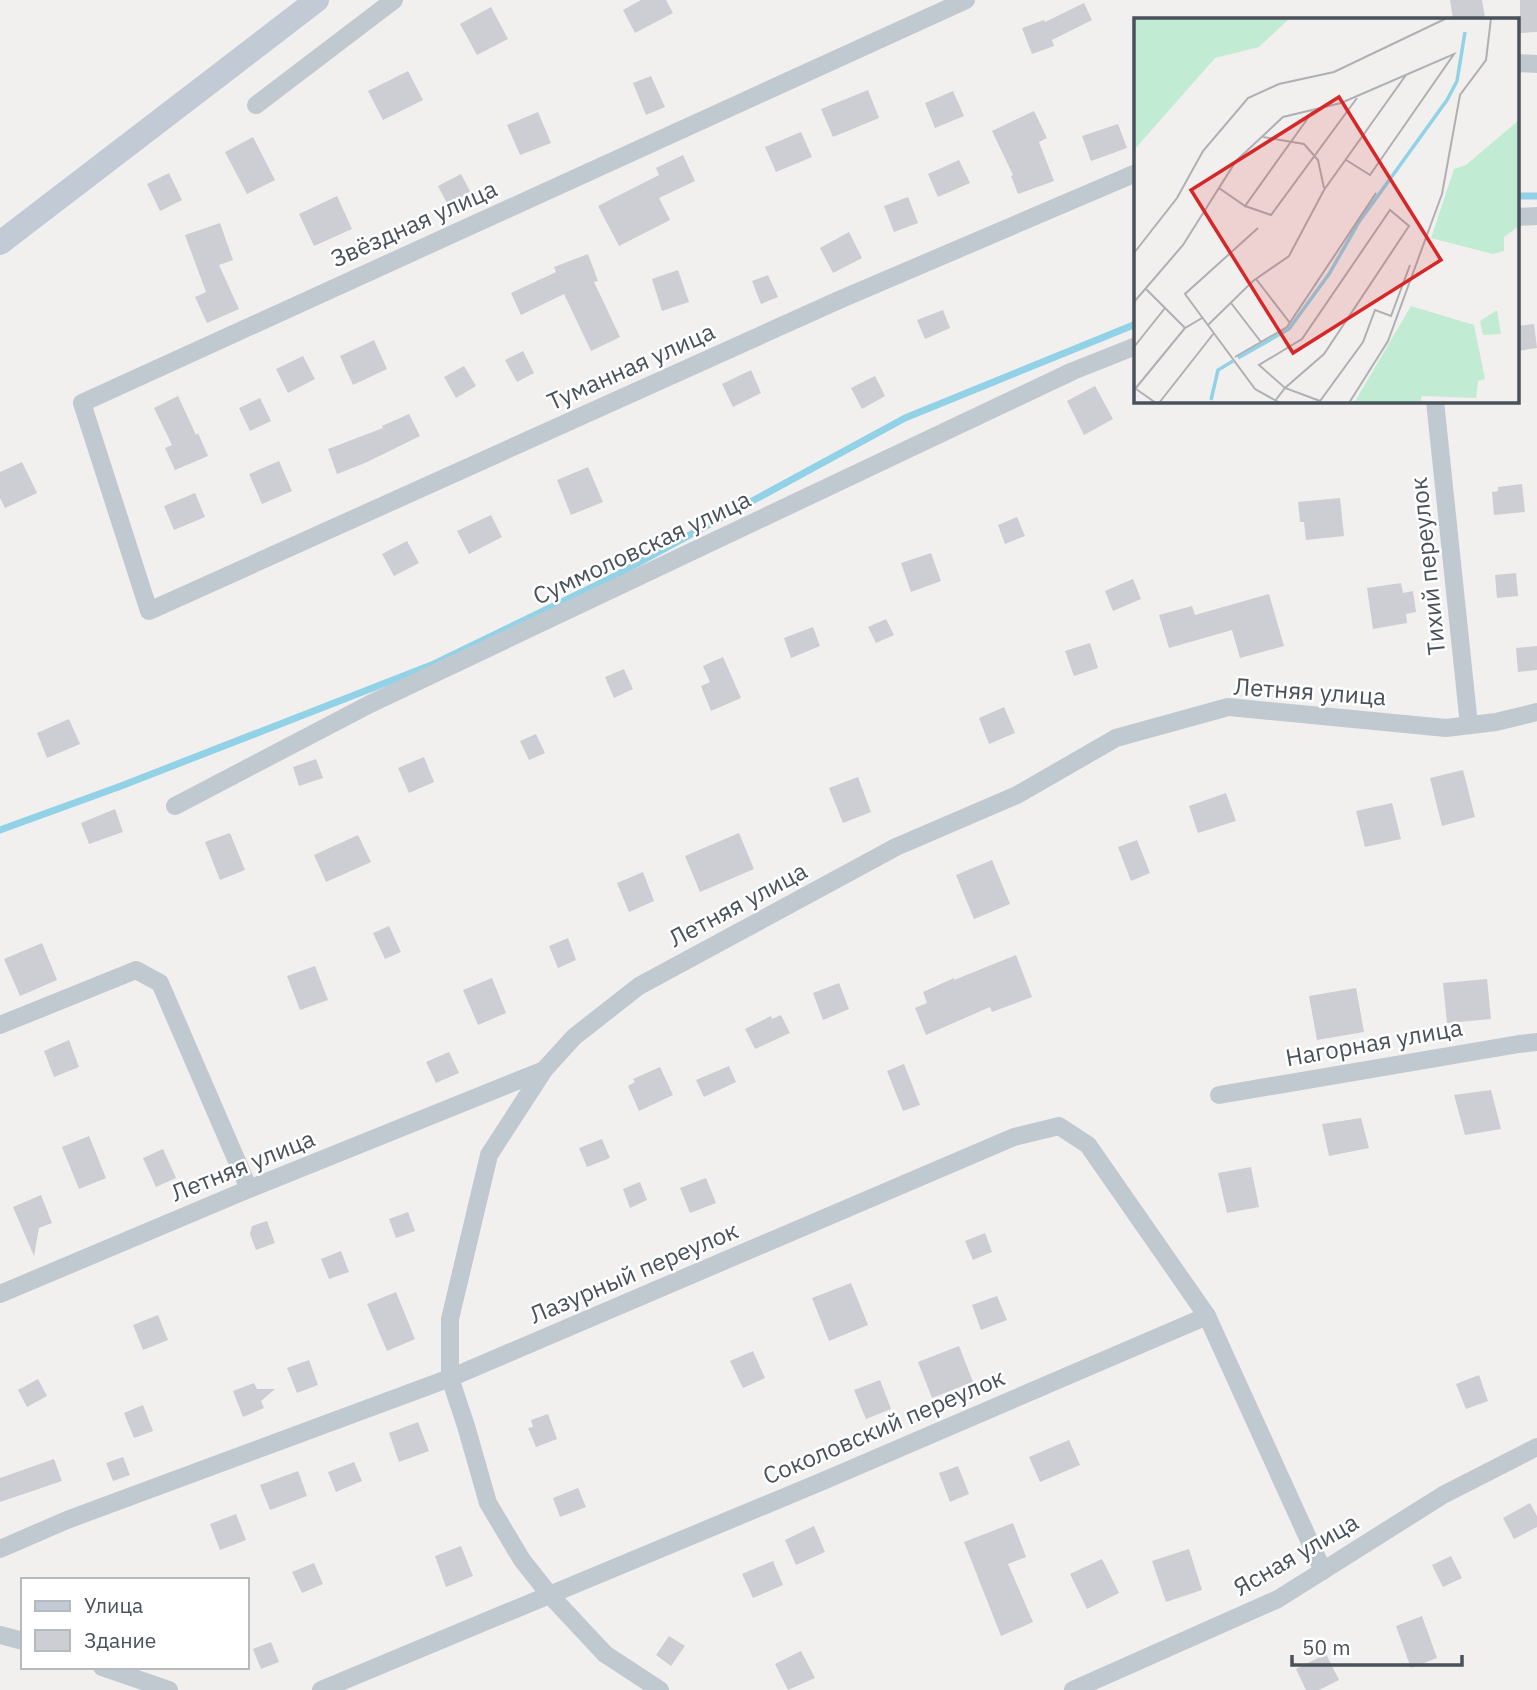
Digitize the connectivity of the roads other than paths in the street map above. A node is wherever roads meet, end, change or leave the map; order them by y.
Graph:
1 (317, 0) edge
2 (394, 0) edge
3 (966, 0) edge
4 (256, 104) dead end
5 (1134, 174) edge
6 (0, 243) edge
7 (1134, 347) edge
8 (1435, 402) edge
9 (149, 611) joint
10 (1537, 712) edge
11 (1469, 725) junction
12 (175, 806) dead end
13 (0, 1025) edge
14 (1537, 1042) edge
15 (544, 1070) junction
16 (1219, 1095) dead end
17 (249, 1189) junction
18 (0, 1294) edge
19 (1207, 1315) junction
20 (450, 1378) junction
21 (1537, 1447) edge
22 (0, 1549) edge
23 (1323, 1571) junction
24 (549, 1594) junction
25 (0, 1635) edge
26 (21, 1640) edge
27 (108, 1669) edge
28 (169, 1690) edge
29 (321, 1690) edge
30 (660, 1690) edge
31 (1073, 1690) edge

1 - 6 main road
2 - 4 street
3 - 9 street, Звёздная улица
5 - 9 street, Туманная улица
7 - 12 street, Суммоловская улица
8 - 11 street, Тихий переулок
10 - 11 street, Летняя улица
11 - 15 street, Летняя улица
13 - 17 street
14 - 16 street, Нагорная улица
15 - 17 street, Летняя улица
15 - 20 street
17 - 18 street, Летняя улица
19 - 20 street, Лазурный переулок
19 - 23 street
19 - 24 street, Соколовский переулок
20 - 22 street, Лазурный переулок
20 - 24 street
21 - 23 street, Ясная улица
23 - 31 street, Ясная улица
24 - 29 street, Соколовский переулок
24 - 30 street
25 - 26 street
27 - 28 street

